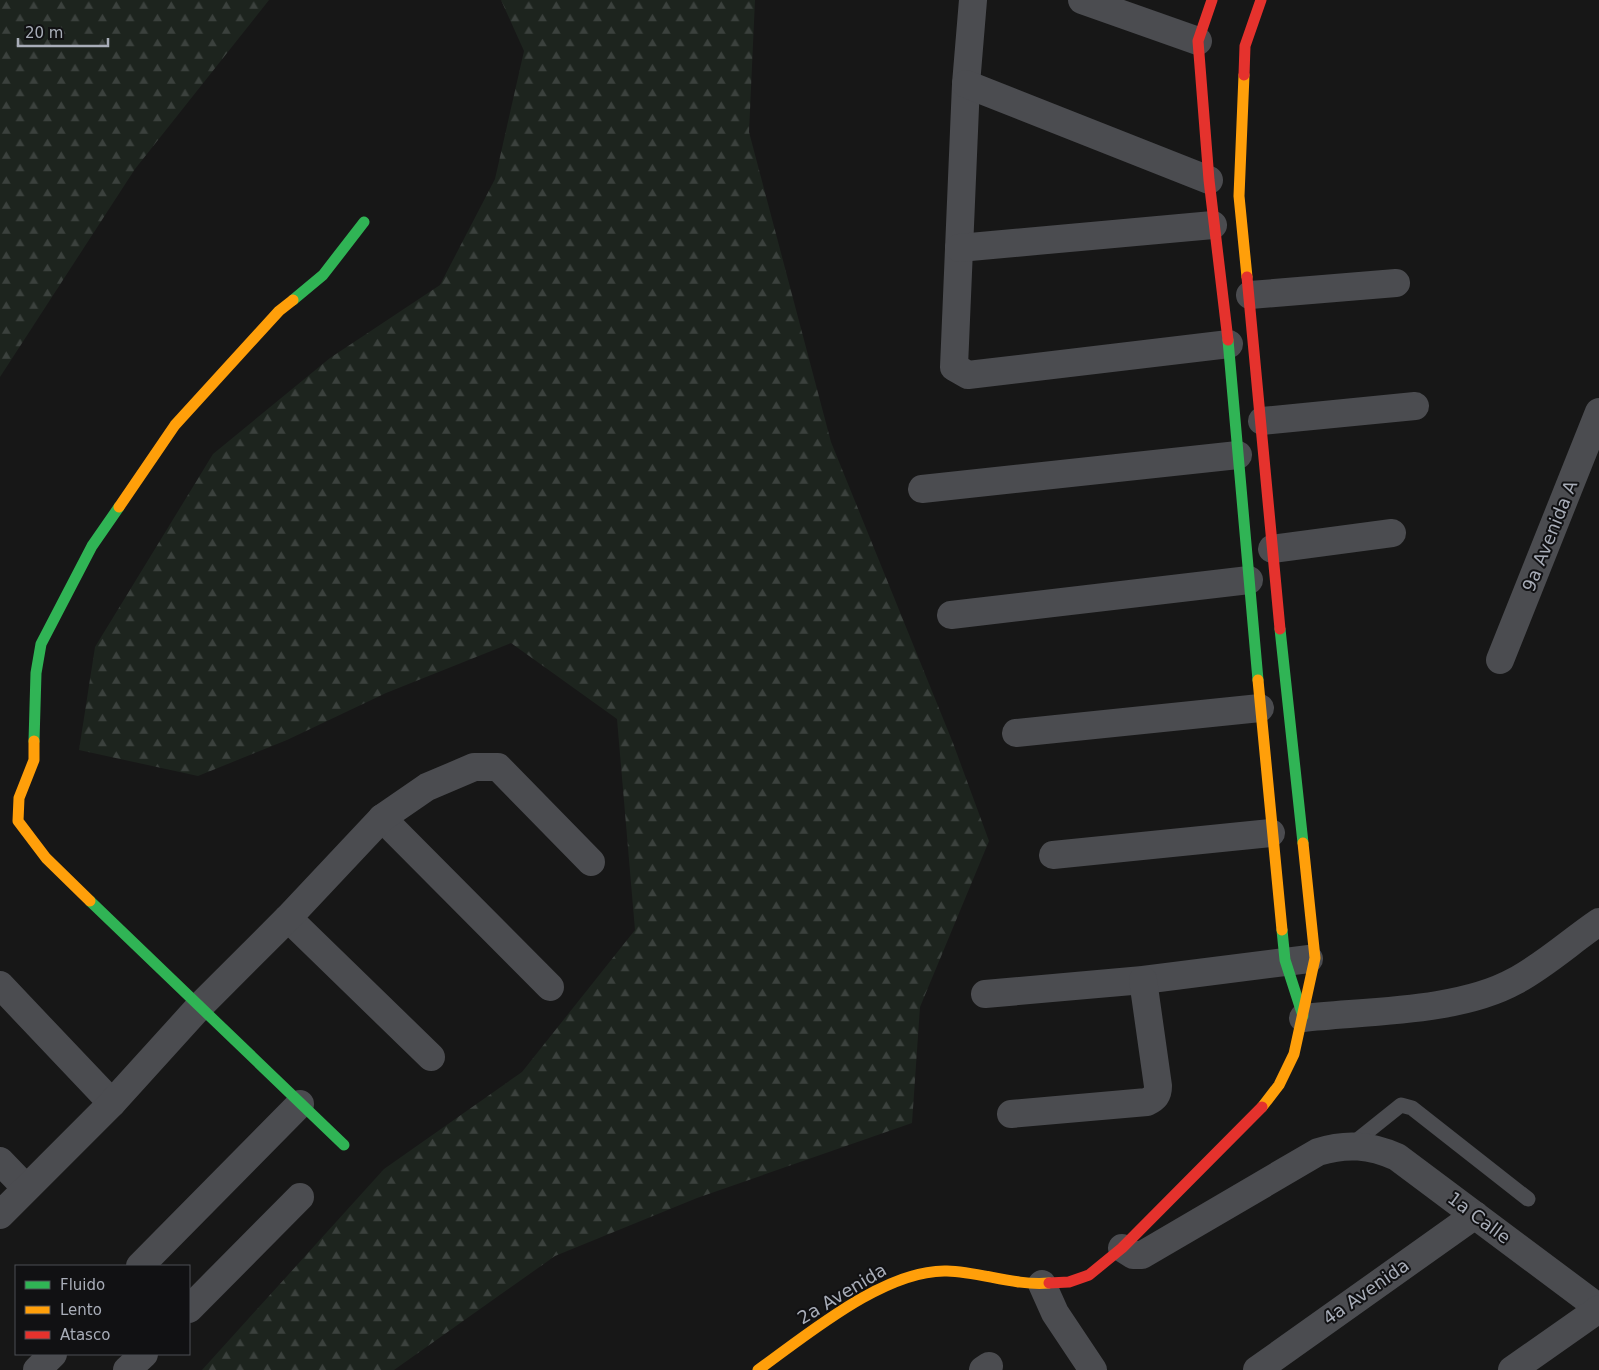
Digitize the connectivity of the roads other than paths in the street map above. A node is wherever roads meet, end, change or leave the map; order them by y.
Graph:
1 (974, 0) edge
2 (1082, 0) edge
3 (1212, 0) edge
4 (1262, 0) edge
5 (1198, 41) junction
6 (966, 84) junction
7 (1209, 180) junction
8 (364, 222) dead end
9 (1214, 225) junction
10 (959, 248) junction
11 (1396, 283) dead end
12 (1250, 295) junction
13 (1229, 344) junction
14 (1415, 406) dead end
15 (1599, 412) edge
16 (1262, 421) junction
17 (1238, 455) junction
18 (922, 489) dead end
19 (1392, 533) dead end
20 (1272, 549) junction
21 (1250, 580) junction
22 (951, 616) dead end
23 (1500, 660) dead end
24 (1260, 708) junction
25 (1016, 733) dead end
26 (382, 818) junction
27 (1271, 833) junction
28 (1054, 855) dead end
29 (592, 862) dead end
30 (288, 918) junction
31 (1596, 930) edge
32 (1315, 958) junction
33 (1285, 960) junction
34 (1142, 980) junction
35 (0, 985) edge
36 (550, 987) dead end
37 (985, 994) dead end
38 (199, 1007) junction
39 (1303, 1018) junction
40 (431, 1058) dead end
41 (112, 1103) junction
42 (300, 1104) junction
43 (1011, 1114) dead end
44 (1351, 1145) junction
45 (344, 1146) dead end
46 (0, 1161) edge
47 (26, 1188) junction
48 (300, 1197) dead end
49 (1528, 1199) dead end
50 (0, 1215) edge
51 (1475, 1215) junction
52 (1122, 1248) junction
53 (141, 1265) edge
54 (1042, 1284) junction
55 (190, 1308) edge
56 (1599, 1308) edge
57 (52, 1355) edge
58 (143, 1355) edge
59 (37, 1370) edge
60 (127, 1370) edge
61 (758, 1370) edge
62 (1093, 1370) edge
63 (1257, 1370) edge
64 (1512, 1370) edge

1 - 6 street
2 - 5 street
3 - 5 main road
4 - 12 main road, 2a Avenida
5 - 7 main road
6 - 7 street
6 - 10 street
7 - 9 main road
8 - 38 main road
9 - 10 street
9 - 13 main road
10 - 13 street
11 - 12 street
12 - 16 main road, 2a Avenida
13 - 17 main road
14 - 16 street
15 - 23 street, 9a Avenida A
16 - 20 main road, 2a Avenida
17 - 18 street
17 - 21 main road
19 - 20 street
20 - 32 main road, 2a Avenida
21 - 22 street
21 - 24 main road
24 - 25 street
24 - 27 main road
26 - 29 street
26 - 30 street
26 - 36 street
27 - 28 street
27 - 33 main road
30 - 38 street
30 - 40 street
31 - 39 street
32 - 33 street
32 - 39 main road, 2a Avenida
33 - 34 street
33 - 39 main road
34 - 37 street
34 - 43 street
35 - 41 street
38 - 41 street
38 - 42 main road
39 - 52 main road, 2a Avenida
41 - 47 street
42 - 45 main road
42 - 53 street
44 - 49 lane
44 - 51 street, 1a Calle
44 - 52 street
46 - 47 street
47 - 50 street
48 - 55 street
51 - 56 street, 1a Calle
51 - 63 street, 4a Avenida
52 - 54 main road, 2a Avenida
54 - 61 main road, 2a Avenida
54 - 62 street
56 - 64 street
57 - 59 street
58 - 60 street

